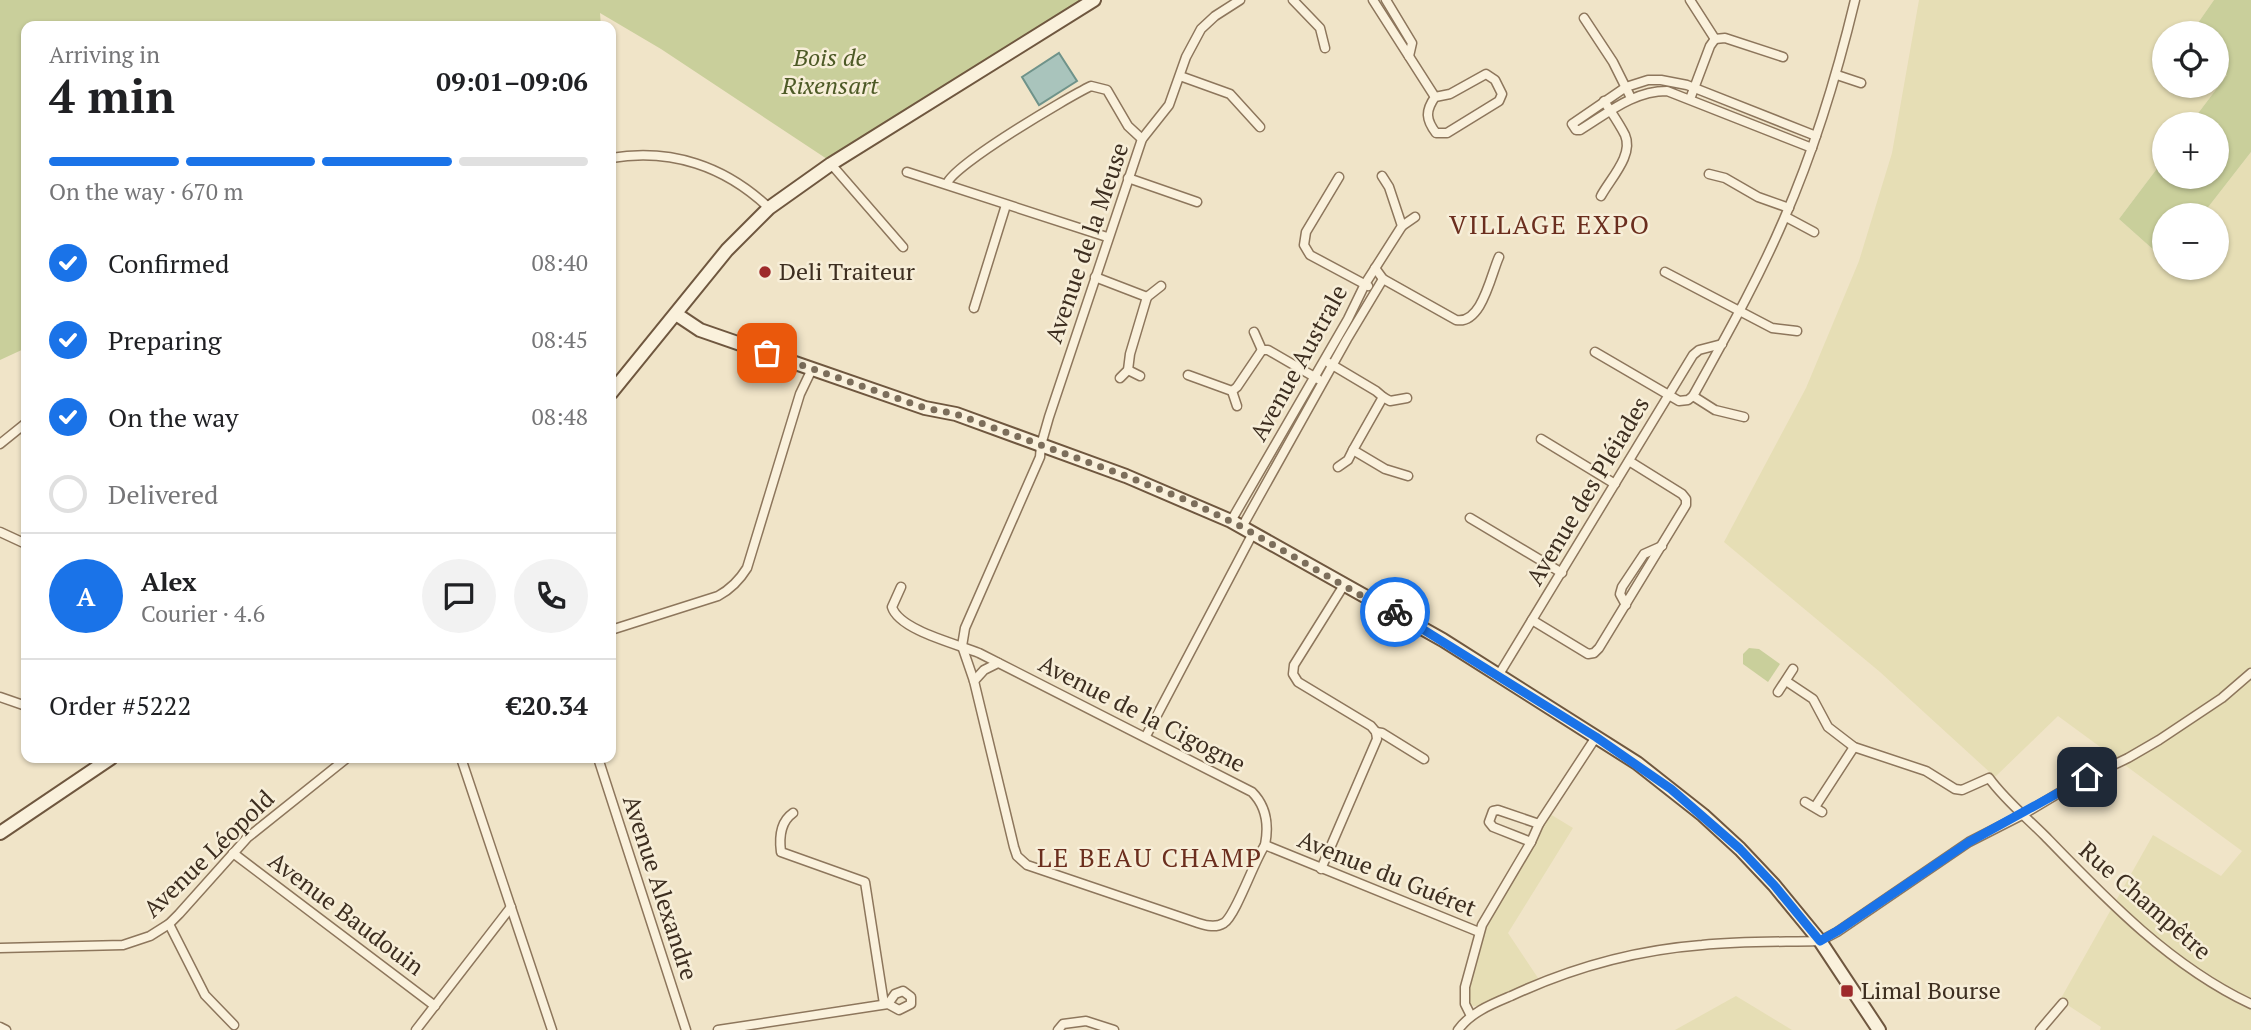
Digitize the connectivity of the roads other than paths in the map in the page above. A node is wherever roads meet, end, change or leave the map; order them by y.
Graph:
1 (1094, 0) edge
2 (1240, 0) edge
3 (1293, 0) edge
4 (1373, 0) edge
5 (1386, 0) edge
6 (1690, 0) edge
7 (1855, 0) edge
8 (1584, 18) dead end
9 (1715, 38) junction
10 (1325, 48) dead end
11 (1409, 56) junction
12 (1783, 57) dead end
13 (1837, 75) junction
14 (1180, 76) junction
15 (1861, 83) dead end
16 (1626, 87) junction
17 (1695, 88) junction
18 (1435, 97) junction
19 (1631, 97) junction
20 (1690, 99) junction
21 (1604, 101) junction
22 (1610, 111) junction
23 (1260, 127) dead end
24 (1816, 136) junction
25 (1142, 139) junction
26 (1812, 148) junction
27 (616, 158) edge
28 (831, 164) junction
29 (907, 173) dead end
30 (1709, 174) dead end
31 (1382, 176) dead end
32 (1339, 177) dead end
33 (1128, 178) junction
34 (947, 184) junction
35 (1601, 196) dead end
36 (1197, 202) dead end
37 (1006, 205) junction
38 (769, 208) junction
39 (1788, 208) junction
40 (1786, 217) junction
41 (1415, 218) dead end
42 (1402, 226) junction
43 (1814, 232) dead end
44 (1108, 237) junction
45 (903, 247) dead end
46 (1499, 257) dead end
47 (1375, 268) junction
48 (1665, 272) dead end
49 (1095, 277) junction
50 (1383, 279) junction
51 (1365, 284) junction
52 (1161, 286) dead end
53 (1375, 290) junction
54 (1147, 297) junction
55 (974, 308) dead end
56 (1741, 310) junction
57 (676, 314) junction
58 (1797, 331) dead end
59 (1254, 332) dead end
60 (1722, 344) junction
61 (1262, 350) junction
62 (1595, 352) dead end
63 (1323, 359) junction
64 (1333, 366) junction
65 (812, 369) junction
66 (1128, 370) junction
67 (1188, 375) dead end
68 (1140, 376) dead end
69 (1314, 376) junction
70 (1120, 378) dead end
71 (1324, 382) junction
72 (616, 387) edge
73 (1232, 391) junction
74 (1669, 394) junction
75 (1693, 396) junction
76 (1383, 397) junction
77 (1407, 398) dead end
78 (1237, 406) dead end
79 (1744, 417) dead end
80 (21, 427) edge
81 (1541, 439) dead end
82 (0, 444) edge
83 (1041, 446) junction
84 (1353, 450) junction
85 (1629, 461) junction
86 (1338, 467) dead end
87 (1408, 477) dead end
88 (1615, 484) junction
89 (1470, 518) dead end
90 (1242, 527) junction
91 (0, 532) edge
92 (21, 542) edge
93 (1562, 573) junction
94 (1344, 585) junction
95 (901, 587) dead end
96 (1532, 620) junction
97 (616, 627) edge
98 (962, 646) junction
99 (998, 663) junction
100 (1793, 669) dead end
101 (2251, 673) edge
102 (1497, 676) junction
103 (974, 681) junction
104 (1786, 681) junction
105 (1778, 692) dead end
106 (0, 697) edge
107 (21, 704) edge
108 (1376, 732) junction
109 (1146, 737) junction
110 (1596, 737) junction
111 (1854, 747) junction
112 (1424, 759) dead end
113 (99, 763) edge
114 (341, 763) edge
115 (463, 763) edge
116 (600, 763) edge
117 (1805, 802) dead end
118 (793, 813) dead end
119 (2022, 815) junction
120 (1539, 824) junction
121 (0, 833) edge
122 (1531, 842) junction
123 (1265, 845) junction
124 (233, 853) junction
125 (1321, 869) junction
126 (511, 907) junction
127 (169, 924) junction
128 (1479, 932) junction
129 (1820, 941) junction
130 (0, 948) edge
131 (2063, 1003) dead end
132 (2251, 1004) edge
133 (435, 1006) junction
134 (1471, 1016) junction
135 (234, 1025) dead end
136 (0, 1027) edge
137 (6, 1030) edge
138 (416, 1030) edge
139 (552, 1030) edge
140 (686, 1030) edge
141 (718, 1030) edge
142 (1058, 1030) edge
143 (1114, 1030) edge
144 (1458, 1030) edge
145 (1879, 1030) edge
146 (2040, 1030) edge

1 - 28 street
2 - 14 street, Avenue de la Meuse
3 - 10 street
4 - 11 street
5 - 11 street
6 - 9 street
7 - 13 street
8 - 16 street
9 - 12 street
9 - 17 street
11 - 18 street
13 - 15 street
13 - 24 street
14 - 23 street
14 - 25 street, Avenue de la Meuse
16 - 17 street
16 - 19 street
16 - 21 street
17 - 20 street
17 - 24 street
18 - 18 street
19 - 20 street
19 - 22 street
20 - 26 street
21 - 22 street
21 - 22 street
22 - 35 street
24 - 26 street
25 - 33 street, Avenue de la Meuse
25 - 34 street
26 - 39 street
27 - 38 street
28 - 38 street
28 - 45 street
29 - 34 street
30 - 39 street
31 - 42 street
32 - 51 street
33 - 36 street
33 - 44 street, Avenue de la Meuse
34 - 37 street
37 - 44 street
37 - 55 street
38 - 57 street
39 - 40 street
40 - 43 street
40 - 56 street
41 - 42 street, Avenue Australe
42 - 47 street, Avenue Australe
44 - 49 street, Avenue de la Meuse
46 - 50 street
47 - 50 street
47 - 51 street, Avenue Australe
48 - 56 street
49 - 54 street
49 - 83 street, Avenue de la Meuse
50 - 53 street, Avenue Australe
51 - 53 street
51 - 63 street, Avenue Australe
52 - 54 street
53 - 64 street, Avenue Australe
54 - 66 street
56 - 58 street
56 - 60 street
57 - 65 street
57 - 72 street
59 - 61 street
60 - 74 street
60 - 75 street
61 - 69 street
61 - 73 street
62 - 74 street
63 - 64 street
63 - 69 street, Avenue Australe
64 - 71 street, Avenue Australe
64 - 76 street
65 - 83 street
65 - 97 street
66 - 68 street
66 - 70 street
67 - 73 street
69 - 71 street
69 - 90 street, Avenue Australe
71 - 90 street, Avenue Australe
73 - 78 street
74 - 75 street, Avenue des Pléiades
74 - 85 street, Avenue des Pléiades
75 - 79 street
76 - 77 street
76 - 84 street
80 - 82 street
81 - 88 street
83 - 90 street
83 - 98 street
84 - 86 street
84 - 87 street
85 - 88 street, Avenue des Pléiades
85 - 96 street
88 - 93 street, Avenue des Pléiades
89 - 93 street
90 - 94 street
90 - 109 street
91 - 92 street
93 - 96 street, Avenue des Pléiades
94 - 102 street
94 - 108 street
95 - 98 street, Avenue de la Cigogne
96 - 102 street, Avenue des Pléiades
98 - 99 street, Avenue de la Cigogne
98 - 103 street, Avenue du Guéret
99 - 103 street
99 - 109 street, Avenue de la Cigogne
100 - 104 street
101 - 119 street
102 - 110 street
103 - 123 street, Avenue du Guéret
104 - 105 street
104 - 111 street
106 - 107 street
108 - 112 street
108 - 125 street
109 - 123 street, Avenue de la Cigogne
110 - 120 street
110 - 129 street
111 - 117 street
111 - 119 street, Rue Champêtre
113 - 121 street
114 - 124 street, Avenue Léopold
115 - 126 street
116 - 140 street, Avenue Alexandre
118 - 141 street
119 - 129 street
119 - 132 street, Rue Champêtre
120 - 122 street
120 - 122 street
122 - 128 street
123 - 125 street, Avenue du Guéret
124 - 127 street, Avenue Léopold
124 - 133 street, Avenue Baudouin
125 - 128 street, Avenue du Guéret
126 - 133 street
126 - 139 street
127 - 130 street, Avenue Léopold
127 - 135 street
128 - 134 street, Avenue du Guéret
129 - 134 street
129 - 145 street
131 - 146 street
133 - 138 street
134 - 144 street
136 - 137 street
142 - 143 street

